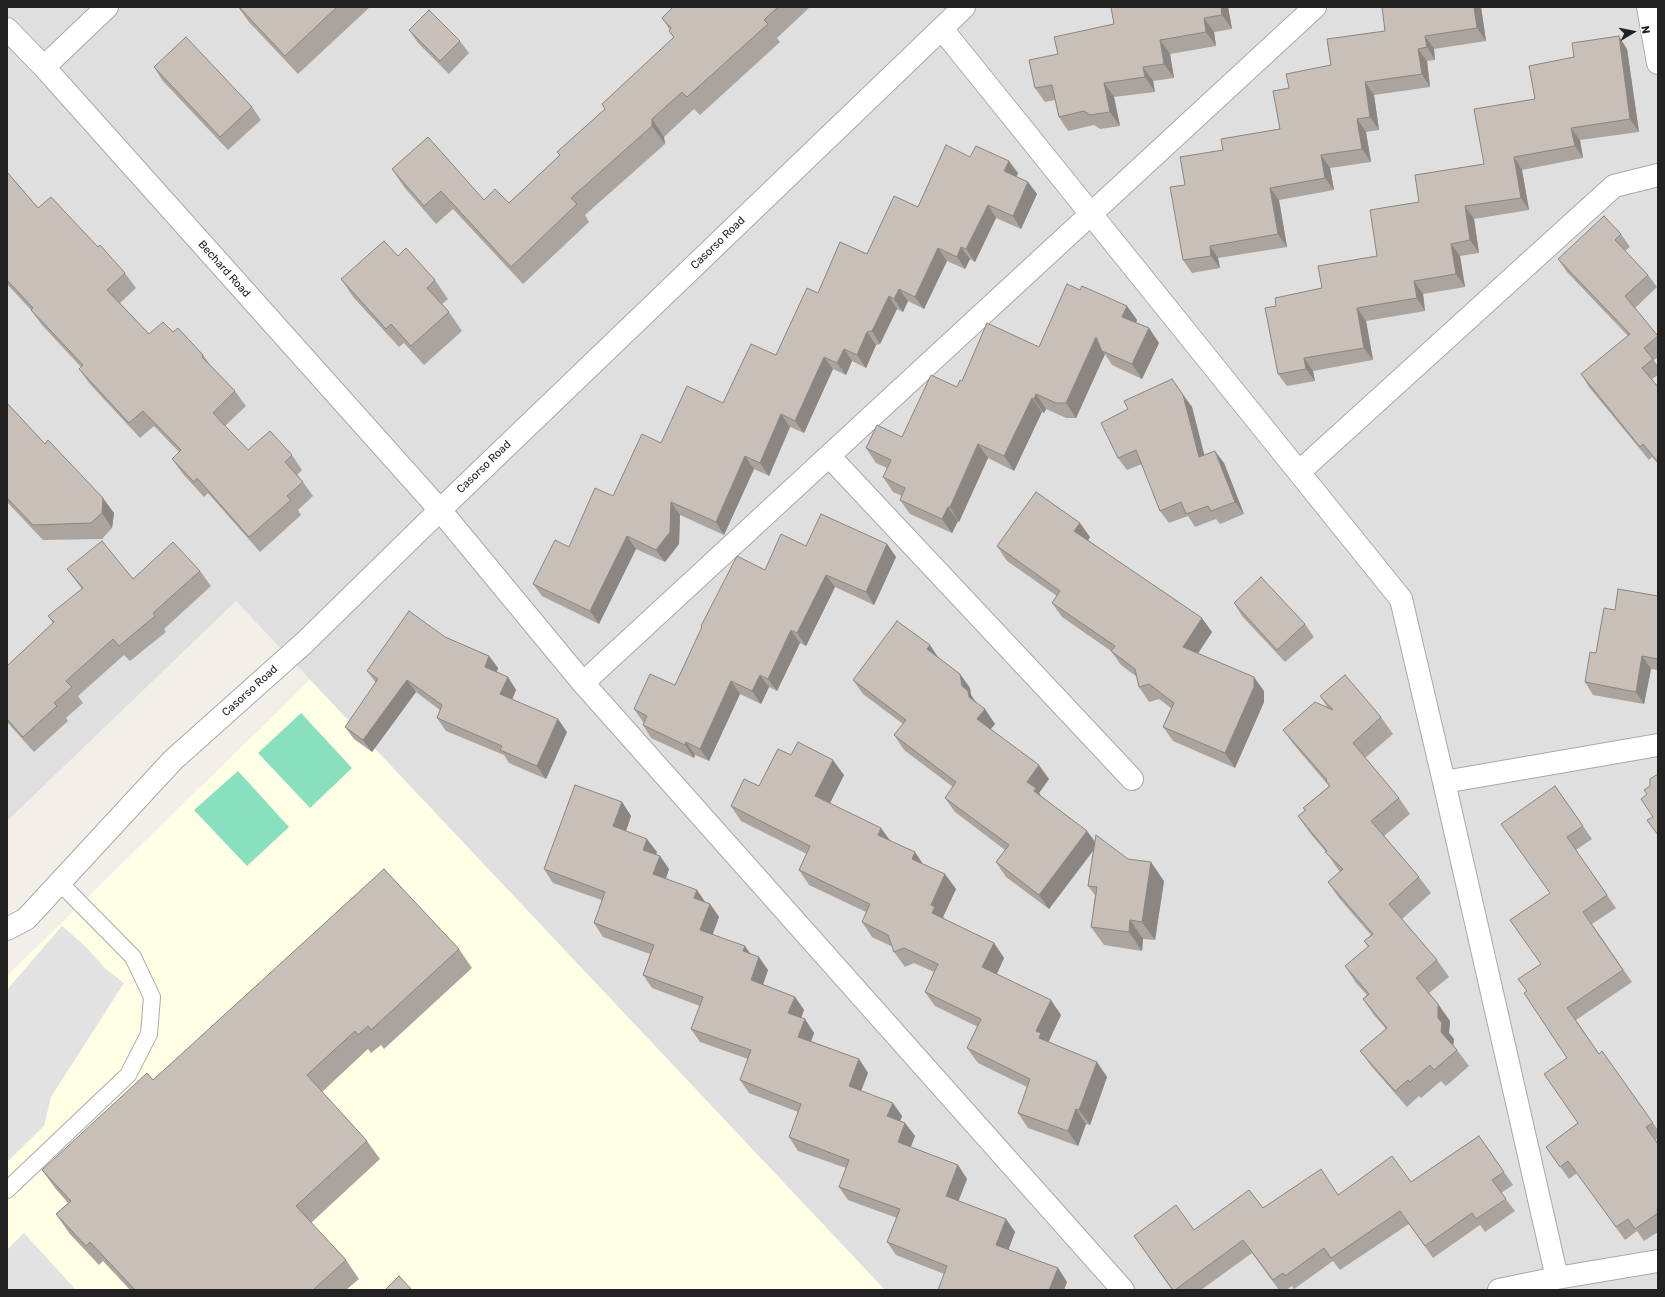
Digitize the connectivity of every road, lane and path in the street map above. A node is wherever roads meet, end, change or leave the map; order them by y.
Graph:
1 (107, 7) edge
2 (964, 7) edge
3 (1315, 7) edge
4 (1648, 7) edge
5 (7, 28) edge
6 (942, 29) junction
7 (1658, 63) edge
8 (44, 67) junction
9 (1658, 175) edge
10 (1091, 214) junction
11 (829, 456) junction
12 (1299, 472) junction
13 (440, 510) junction
14 (583, 683) junction
15 (1658, 744) edge
16 (1132, 779) dead end
17 (1444, 782) junction
18 (60, 883) junction
19 (7, 929) edge
20 (7, 1190) edge
21 (1658, 1261) edge
22 (1557, 1278) junction
23 (1123, 1290) edge
24 (1498, 1290) edge

1 - 8 street
2 - 6 street, Casorso Road
3 - 10 street
4 - 7 street
5 - 8 street, Bechard Road
6 - 10 street
6 - 13 street, Casorso Road
8 - 13 street, Bechard Road
9 - 12 street
10 - 11 street
10 - 12 street
11 - 14 street
11 - 16 street
12 - 17 street
13 - 14 street, Bechard Road
13 - 18 street, Casorso Road
14 - 23 street, Bechard Road
15 - 17 street
17 - 22 street
18 - 19 street, Casorso Road
18 - 20 lane
21 - 22 street
22 - 24 street

